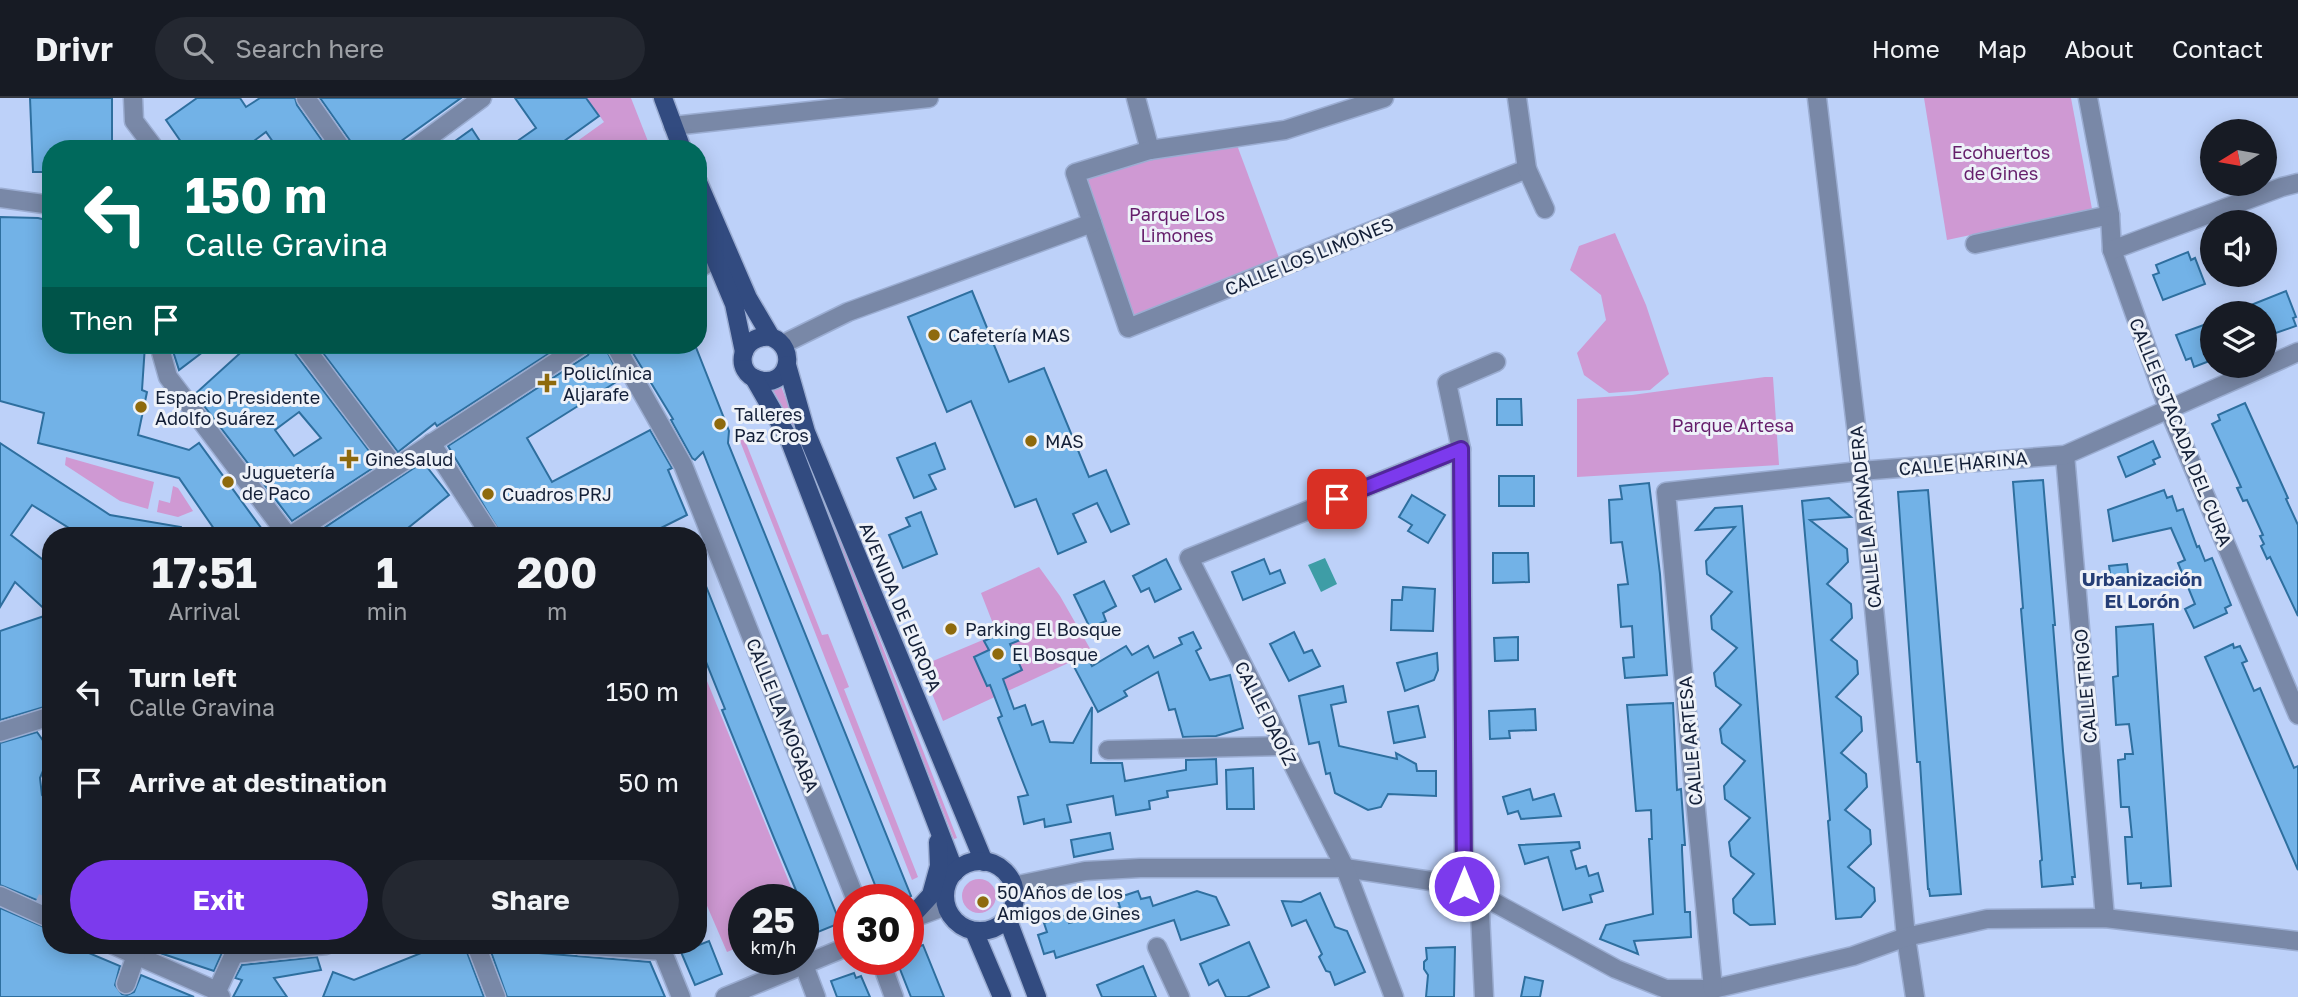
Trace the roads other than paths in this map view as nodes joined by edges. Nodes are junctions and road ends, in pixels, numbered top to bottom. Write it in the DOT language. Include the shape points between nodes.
graph roads {
  1 [pos="133,98"];
  2 [pos="306,98"];
  3 [pos="482,98"];
  4 [pos="663,98"];
  5 [pos="929,98"];
  6 [pos="1136,98"];
  7 [pos="1384,98"];
  8 [pos="1517,98"];
  9 [pos="1817,98"];
  10 [pos="2088,98"];
  11 [pos="673,126"];
  12 [pos="148,140"];
  13 [pos="336,140"];
  14 [pos="426,140"];
  15 [pos="678,140"];
  16 [pos="1150,150"];
  17 [pos="1527,169"];
  18 [pos="2298,183"];
  19 [pos="0,198"];
  20 [pos="707,203"];
  21 [pos="42,204"];
  22 [pos="1545,209"];
  23 [pos="2110,215"];
  24 [pos="1092,223"];
  25 [pos="707,240"];
  26 [pos="1975,244"];
  27 [pos="2112,250"];
  28 [pos="715,259"];
  29 [pos="707,264"];
  30 [pos="777,340"];
  31 [pos="744,352"];
  32 [pos="2298,352"];
  33 [pos="162,354"];
  34 [pos="310,354"];
  35 [pos="568,354"];
  36 [pos="620,354"];
  37 [pos="1496,362"];
  38 [pos="787,365"];
  39 [pos="754,378"];
  40 [pos="2168,408"];
  41 [pos="431,443"];
  42 [pos="1461,449"];
  43 [pos="2066,454"];
  44 [pos="395,467"];
  45 [pos="1860,471"];
  46 [pos="1666,492"];
  47 [pos="282,527"];
  48 [pos="303,527"];
  49 [pos="485,527"];
  50 [pos="702,527"];
  51 [pos="707,540"];
  52 [pos="2298,715"];
  53 [pos="42,722"];
  54 [pos="0,732"];
  55 [pos="1282,746"];
  56 [pos="1108,750"];
  57 [pos="938,828"];
  58 [pos="984,862"];
  59 [pos="1345,868"];
  60 [pos="955,872"];
  61 [pos="849,884"];
  62 [pos="1013,886"];
  63 [pos="1471,889"];
  64 [pos="0,896"];
  65 [pos="924,903"];
  66 [pos="946,906"];
  67 [pos="924,914"];
  68 [pos="42,915"];
  69 [pos="1007,918"];
  70 [pos="2105,918"];
  71 [pos="974,931"];
  72 [pos="1906,937"];
  73 [pos="2298,941"];
  74 [pos="1157,947"];
  75 [pos="232,954"];
  76 [pos="479,954"];
  77 [pos="663,954"];
  78 [pos="136,955"];
  79 [pos="779,975"];
  80 [pos="808,975"];
  81 [pos="886,975"];
  82 [pos="125,984"];
  83 [pos="1713,989"];
  84 [pos="219,994"];
  85 [pos="495,997"];
  86 [pos="681,997"];
  87 [pos="725,997"];
  88 [pos="816,997"];
  89 [pos="894,997"];
  90 [pos="1002,997"];
  91 [pos="1037,997"];
  92 [pos="1180,997"];
  93 [pos="1394,997"];
  94 [pos="1484,997"];
  95 [pos="1916,997"];
  1 -- 12 [label="street" via="134,121"];
  2 -- 13 [label="street"];
  3 -- 14 [label="street"];
  4 -- 11 [label="main road"];
  5 -- 11 [label="street"];
  6 -- 16 [label="street"];
  7 -- 16 [label="street, CALLE LOS LIMONES" via="1285,130"];
  8 -- 17 [label="street"];
  9 -- 45 [label="street, CALLE LA PANADERA"];
  10 -- 23 [label="street, CALLE ESTACADA DEL CURA"];
  11 -- 15 [label="main road"];
  16 -- 24 [label="street, CALLE LOS LIMONES" via="1075,173"];
  17 -- 22 [label="street"];
  17 -- 24 [label="street, CALLE LOS LIMONES" via="1128,328"];
  18 -- 27 [label="street"];
  19 -- 21 [label="street"];
  20 -- 30 [label="main road" via="748,298"];
  23 -- 26 [label="street"];
  23 -- 27 [label="street, CALLE ESTACADA DEL CURA"];
  24 -- 30 [label="street"];
  25 -- 28 [label="main road"];
  27 -- 40 [label="street, CALLE ESTACADA DEL CURA"];
  28 -- 29 [label="street"];
  28 -- 31 [label="main road" via="734,304"];
  30 -- 31 [label="main road" via="757,337"];
  30 -- 38 [label="main road" via="788,358"];
  31 -- 39 [label="main road" via="744,368"];
  32 -- 40 [label="street, CALLE HARINA"];
  33 -- 47 [label="street" via="168,377"];
  34 -- 44 [label="street"];
  35 -- 41 [label="street"];
  36 -- 50 [label="street, CALLE LA MOGABA" via="682,465"];
  37 -- 42 [label="street" via="1447,383"];
  38 -- 39 [label="main road" via="774,380"];
  38 -- 58 [label="main road, AVENIDA DE EUROPA" via="806,432"];
  39 -- 57 [label="main road" via="789,439"];
  40 -- 43 [label="street, CALLE HARINA"];
  40 -- 52 [label="street, CALLE ESTACADA DEL CURA"];
  41 -- 44 [label="street"];
  41 -- 49 [label="street"];
  42 -- 55 [label="street, CALLE DAOÍZ" via="1189,558"];
  42 -- 63 [label="street"];
  43 -- 45 [label="street, CALLE HARINA"];
  43 -- 70 [label="street, CALLE TRIGO"];
  44 -- 48 [label="street"];
  45 -- 46 [label="street, CALLE HARINA"];
  45 -- 72 [label="street, CALLE LA PANADERA"];
  46 -- 83 [label="street, CALLE ARTESA"];
  51 -- 61 [label="street, CALLE LA MOGABA"];
  53 -- 54 [label="street"];
  55 -- 56 [label="street"];
  55 -- 59 [label="street, CALLE DAOÍZ"];
  57 -- 60 [label="main road"];
  57 -- 65 [label="main road" via="939,866 931,895"];
  58 -- 60 [label="main road"];
  58 -- 62 [label="main road" via="1002,870"];
  59 -- 62 [label="street" via="1140,868 1085,871"];
  59 -- 63 [label="street"];
  59 -- 93 [label="street, CALLE DAOÍZ"];
  60 -- 66 [label="main road" via="946,888"];
  62 -- 69 [label="main road"];
  63 -- 83 [label="street" via="1616,969 1666,989"];
  63 -- 94 [label="street"];
  64 -- 68 [label="street"];
  66 -- 67 [label="street"];
  66 -- 71 [label="main road" via="957,922"];
  69 -- 71 [label="main road" via="992,929"];
  69 -- 91 [label="main road"];
  70 -- 72 [label="street" via="1987,919"];
  70 -- 73 [label="street"];
  71 -- 90 [label="main road"];
  72 -- 83 [label="street" via="1853,956"];
  72 -- 95 [label="street, CALLE LA PANADERA"];
  74 -- 92 [label="street"];
  75 -- 84 [label="street"];
  76 -- 85 [label="street"];
  77 -- 86 [label="street"];
  78 -- 82 [label="street"];
  78 -- 84 [label="street"];
  79 -- 87 [label="street"];
  80 -- 88 [label="street"];
  81 -- 89 [label="street"];
}
